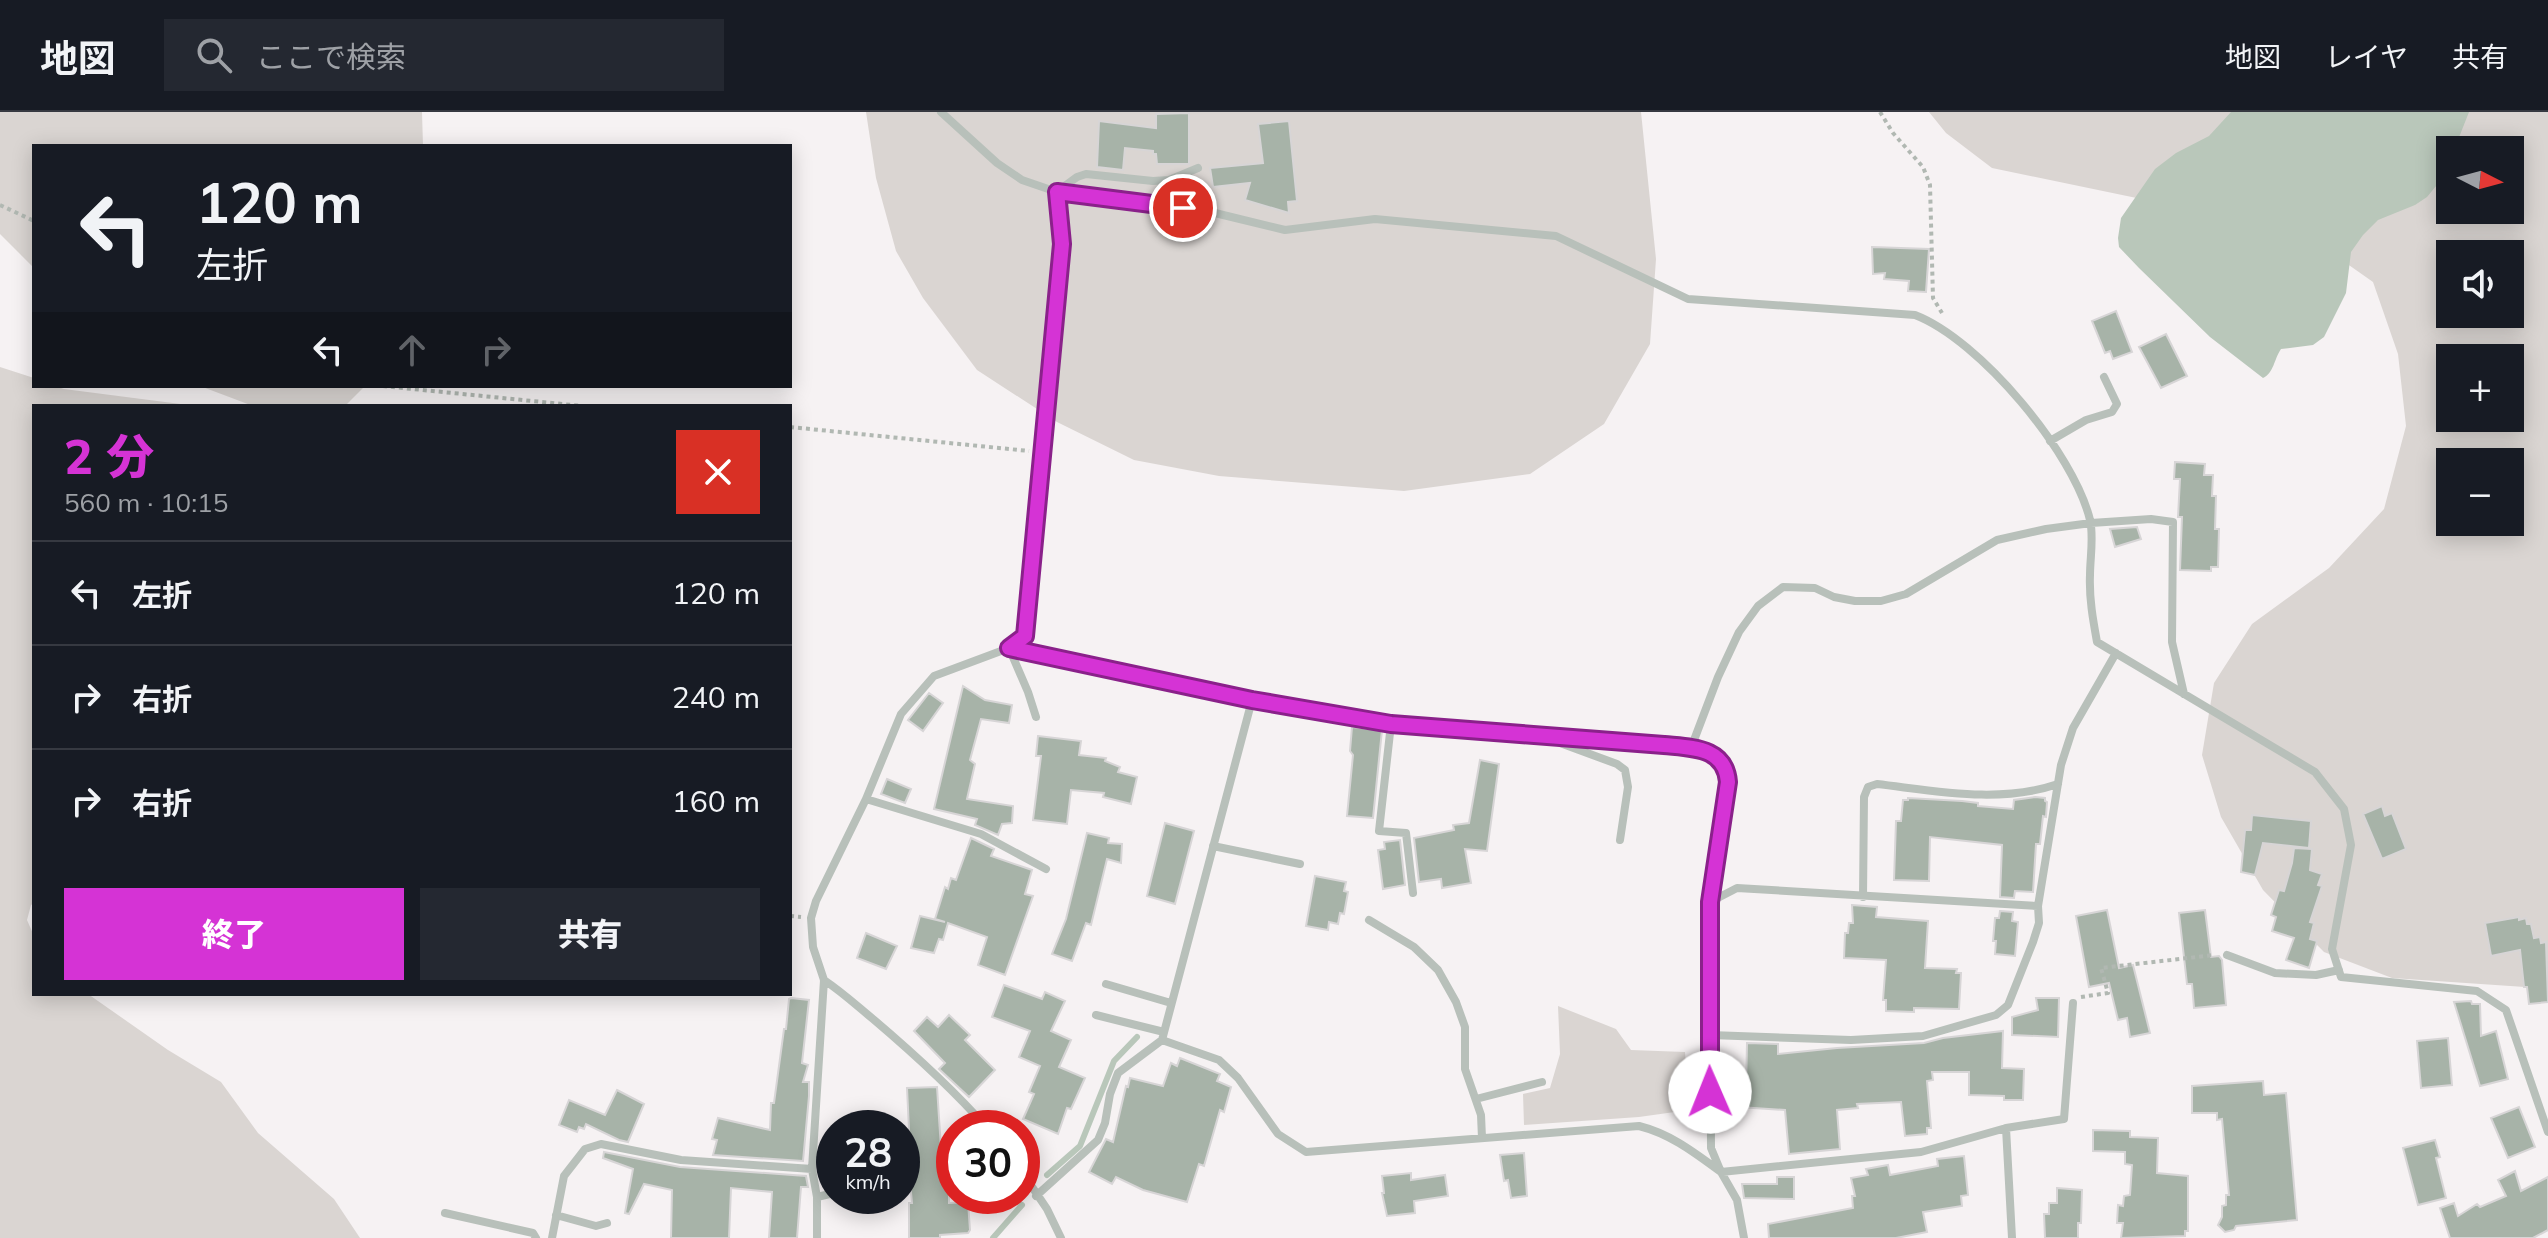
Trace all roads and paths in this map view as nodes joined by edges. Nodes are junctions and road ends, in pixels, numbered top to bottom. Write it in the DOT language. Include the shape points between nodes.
graph roads {
  1 [pos="941,112"];
  2 [pos="1880,112"];
  3 [pos="1198,168"];
  4 [pos="1057,192"];
  5 [pos="0,205"];
  6 [pos="32,220"];
  7 [pos="1949,334"];
  8 [pos="2104,377"];
  9 [pos="403,388"];
  10 [pos="562,404"];
  11 [pos="792,427"];
  12 [pos="2050,441"];
  13 [pos="1043,452"];
  14 [pos="2091,523"];
  15 [pos="1009,648"];
  16 [pos="2116,653"];
  17 [pos="2184,694"];
  18 [pos="1252,700"];
  19 [pos="1036,717"];
  20 [pos="1391,724"];
  21 [pos="1556,736"];
  22 [pos="1691,748"];
  23 [pos="2058,784"];
  24 [pos="866,799"];
  25 [pos="1620,840"];
  26 [pos="1213,846"];
  27 [pos="1300,864"];
  28 [pos="1046,869"];
  29 [pos="1413,893"];
  30 [pos="1863,897"];
  31 [pos="1710,902"];
  32 [pos="2038,906"];
  33 [pos="1369,920"];
  34 [pos="2227,955"];
  35 [pos="2339,970"];
  36 [pos="824,980"];
  37 [pos="1106,984"];
  38 [pos="1171,1003"];
  39 [pos="2073,1003"];
  40 [pos="1096,1015"];
  41 [pos="1710,1035"];
  42 [pos="1163,1036"];
  43 [pos="1542,1082"];
  44 [pos="1476,1099"];
  45 [pos="971,1110"];
  46 [pos="2006,1128"];
  47 [pos="2548,1132"];
  48 [pos="1482,1138"];
  49 [pos="812,1169"];
  50 [pos="1721,1172"];
  51 [pos="816,1191"];
  52 [pos="1040,1192"];
  53 [pos="1040,1201"];
  54 [pos="445,1213"];
  55 [pos="817,1214"];
  56 [pos="556,1215"];
  57 [pos="607,1223"];
  58 [pos="536,1238"];
  59 [pos="552,1238"];
  60 [pos="817,1238"];
  61 [pos="1061,1238"];
  62 [pos="1744,1238"];
  63 [pos="2012,1238"];
  1 -- 4 [label="street" via="997,163 1022,180"];
  2 -- 7 [label="path" via="1923,167 1930,185 1933,298"];
  3 -- 4 [label="street" via="1153,181 1086,174"];
  4 -- 7 [label="street" via="1215,213 1285,230 1375,219 1556,236 1688,299 1915,315"];
  4 -- 13 [label="street" via="1062,244"];
  5 -- 6 [label="path"];
  7 -- 12 [label="street" via="2021,401"];
  8 -- 12 [label="street" via="2117,404 2112,412"];
  9 -- 10 [label="path"];
  11 -- 13 [label="path"];
  12 -- 14 [label="street" via="2079,487"];
  13 -- 15 [label="street" via="1025,636"];
  14 -- 16 [label="street" via="2094,627 2097,642"];
  14 -- 17 [label="street" via="2173,522 2172,642"];
  14 -- 22 [label="street" via="1997,540 1906,594 1881,601 1783,587 1758,606 1739,632"];
  15 -- 18 [label="street"];
  15 -- 19 [label="street"];
  15 -- 24 [label="street" via="934,676 919,691 901,714"];
  16 -- 17 [label="street"];
  16 -- 23 [label="street" via="2073,728"];
  17 -- 35 [label="street" via="2315,772 2344,809 2351,845 2332,949"];
  18 -- 20 [label="street"];
  18 -- 26 [label="street"];
  20 -- 21 [label="street"];
  20 -- 29 [label="street" via="1379,831 1406,833"];
  21 -- 22 [label="street"];
  21 -- 25 [label="street" via="1560,743 1625,770 1628,787"];
  22 -- 31 [label="street" via="1715,755 1727,768"];
  23 -- 30 [label="street" via="1972,795 1868,787"];
  23 -- 32 [label="street"];
  24 -- 28 [label="street" via="981,834"];
  24 -- 36 [label="street" via="811,918"];
  26 -- 27 [label="street"];
  26 -- 38 [label="street"];
  30 -- 31 [label="street" via="1737,888"];
  30 -- 32 [label="street"];
  31 -- 41 [label="street"];
  32 -- 41 [label="street" via="2033,942 2008,1005 1996,1015 1923,1036 1851,1040"];
  33 -- 44 [label="street" via="1414,947 1438,970 1465,1027 1465,1069"];
  34 -- 35 [label="street" via="2275,973"];
  34 -- 39 [label="path" via="2101,968 2108,993 2084,995"];
  35 -- 47 [label="street" via="2341,977 2477,991 2506,1010"];
  36 -- 45 [label="street" via="848,995"];
  36 -- 49 [label="street"];
  37 -- 38 [label="street"];
  38 -- 42 [label="street"];
  39 -- 46 [label="street" via="2064,1119"];
  40 -- 42 [label="street"];
  41 -- 50 [label="street" via="1711,1148"];
  42 -- 48 [label="street" via="1219,1060 1278,1134 1306,1152"];
  42 -- 52 [label="street" via="1118,1073 1098,1140"];
  43 -- 44 [label="street"];
  44 -- 48 [label="street"];
  46 -- 50 [label="street" via="1921,1152"];
  46 -- 63 [label="street"];
  48 -- 50 [label="street" via="1639,1126 1683,1144"];
  49 -- 51 [label="street"];
  49 -- 56 [label="street" via="681,1160 601,1144 585,1149 564,1176"];
  50 -- 62 [label="street" via="1737,1200"];
  53 -- 61 [label="street"];
  54 -- 58 [label="street" via="533,1233"];
  55 -- 60 [label="street"];
  56 -- 57 [label="street" via="596,1226"];
  56 -- 59 [label="street"];
}
